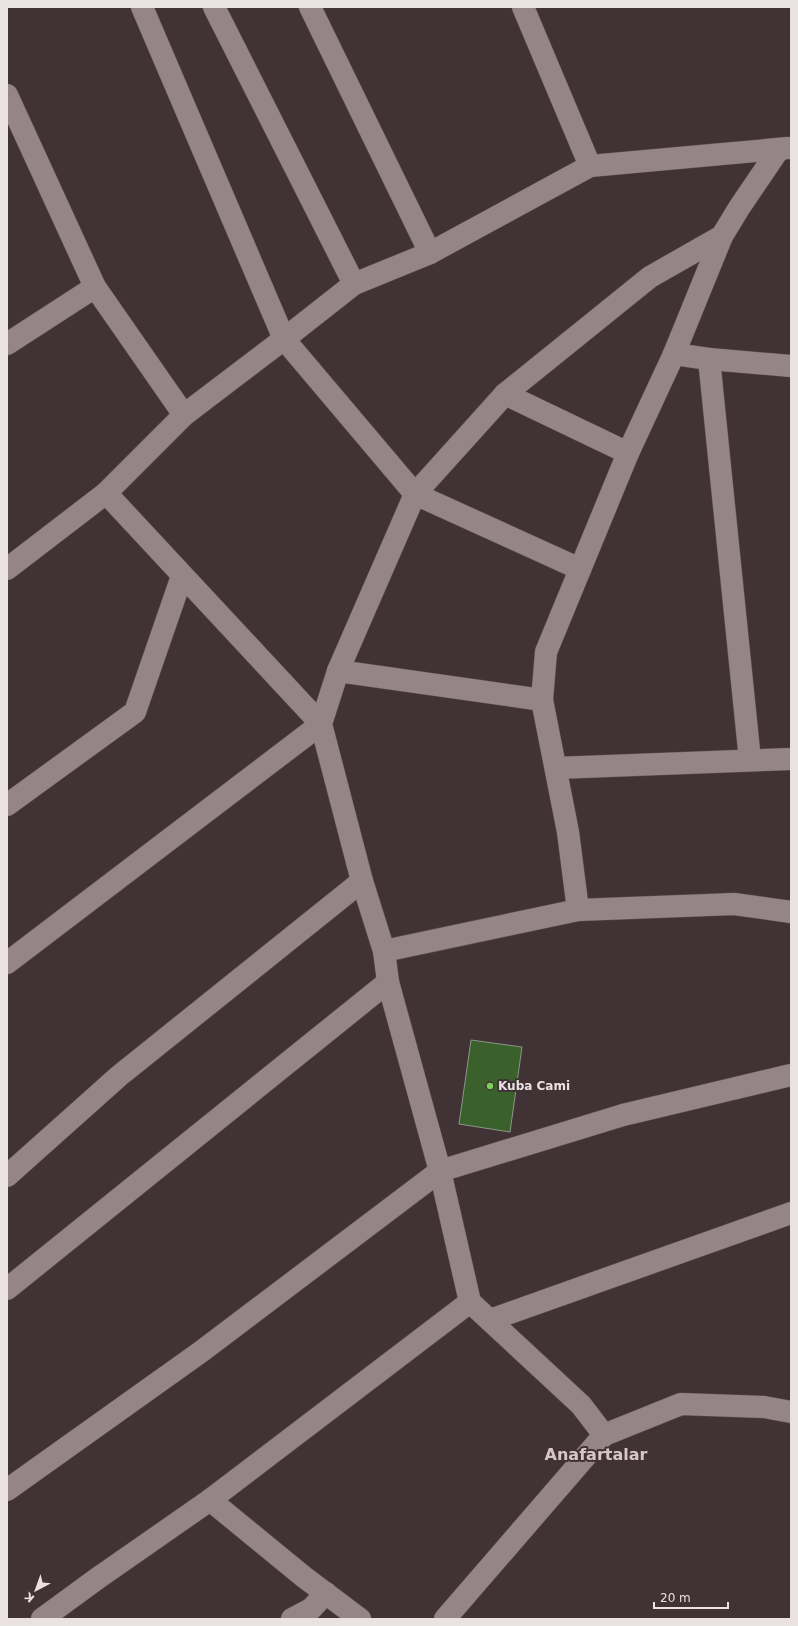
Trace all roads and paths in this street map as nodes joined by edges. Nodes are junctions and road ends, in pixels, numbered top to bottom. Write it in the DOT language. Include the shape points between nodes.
graph roads {
  1 [pos="142,7"];
  2 [pos="214,7"];
  3 [pos="310,7"];
  4 [pos="523,7"];
  5 [pos="7,95"];
  6 [pos="785,149"];
  7 [pos="590,166"];
  8 [pos="722,236"];
  9 [pos="430,253"];
  10 [pos="354,284"];
  11 [pos="95,287"];
  12 [pos="284,339"];
  13 [pos="7,344"];
  14 [pos="674,354"];
  15 [pos="710,359"];
  16 [pos="791,366"];
  17 [pos="506,394"];
  18 [pos="184,414"];
  19 [pos="628,453"];
  20 [pos="106,493"];
  21 [pos="416,494"];
  22 [pos="7,569"];
  23 [pos="580,569"];
  24 [pos="182,576"];
  25 [pos="338,671"];
  26 [pos="542,700"];
  27 [pos="321,724"];
  28 [pos="750,760"];
  29 [pos="791,760"];
  30 [pos="556,768"];
  31 [pos="7,805"];
  32 [pos="362,881"];
  33 [pos="578,910"];
  34 [pos="791,912"];
  35 [pos="384,951"];
  36 [pos="7,963"];
  37 [pos="388,982"];
  38 [pos="791,1075"];
  39 [pos="440,1171"];
  40 [pos="7,1176"];
  41 [pos="791,1213"];
  42 [pos="7,1289"];
  43 [pos="470,1302"];
  44 [pos="490,1320"];
  45 [pos="791,1412"];
  46 [pos="604,1434"];
  47 [pos="7,1490"];
  48 [pos="210,1500"];
  49 [pos="326,1593"];
  50 [pos="42,1619"];
  51 [pos="292,1619"];
  52 [pos="360,1619"];
  53 [pos="445,1619"];
  1 -- 12 [label="street"];
  2 -- 10 [label="street"];
  3 -- 9 [label="street"];
  4 -- 7 [label="street"];
  5 -- 11 [label="street"];
  6 -- 7 [label="street"];
  6 -- 8 [label="street" via="739,208"];
  7 -- 9 [label="street"];
  8 -- 14 [label="street"];
  8 -- 17 [label="street" via="650,277"];
  9 -- 10 [label="street"];
  10 -- 12 [label="street"];
  11 -- 13 [label="street"];
  11 -- 18 [label="street"];
  12 -- 18 [label="street"];
  12 -- 21 [label="street"];
  14 -- 15 [label="street"];
  14 -- 19 [label="street"];
  15 -- 16 [label="street"];
  15 -- 28 [label="street"];
  17 -- 19 [label="street"];
  17 -- 21 [label="street"];
  18 -- 20 [label="street"];
  19 -- 23 [label="street"];
  20 -- 22 [label="street"];
  20 -- 24 [label="street"];
  21 -- 23 [label="street"];
  21 -- 25 [label="street"];
  23 -- 26 [label="street" via="546,652"];
  24 -- 27 [label="street"];
  24 -- 31 [label="street" via="135,712"];
  25 -- 26 [label="street"];
  25 -- 27 [label="street"];
  26 -- 30 [label="street"];
  27 -- 32 [label="street"];
  27 -- 36 [label="street"];
  28 -- 29 [label="street"];
  28 -- 30 [label="street"];
  30 -- 33 [label="street" via="568,832"];
  32 -- 35 [label="street"];
  32 -- 40 [label="street" via="119,1076"];
  33 -- 34 [label="street" via="734,904"];
  33 -- 35 [label="street"];
  35 -- 37 [label="street"];
  37 -- 39 [label="street"];
  37 -- 42 [label="street"];
  38 -- 39 [label="street" via="623,1115"];
  39 -- 43 [label="street"];
  39 -- 47 [label="street" via="202,1351"];
  41 -- 44 [label="street"];
  43 -- 44 [label="street"];
  43 -- 48 [label="street"];
  44 -- 46 [label="street" via="581,1405"];
  45 -- 46 [label="street" via="764,1407 681,1404"];
  46 -- 53 [label="street"];
  48 -- 49 [label="street"];
  48 -- 50 [label="street"];
  49 -- 51 [label="street" via="311,1609"];
  49 -- 52 [label="street"];
}
